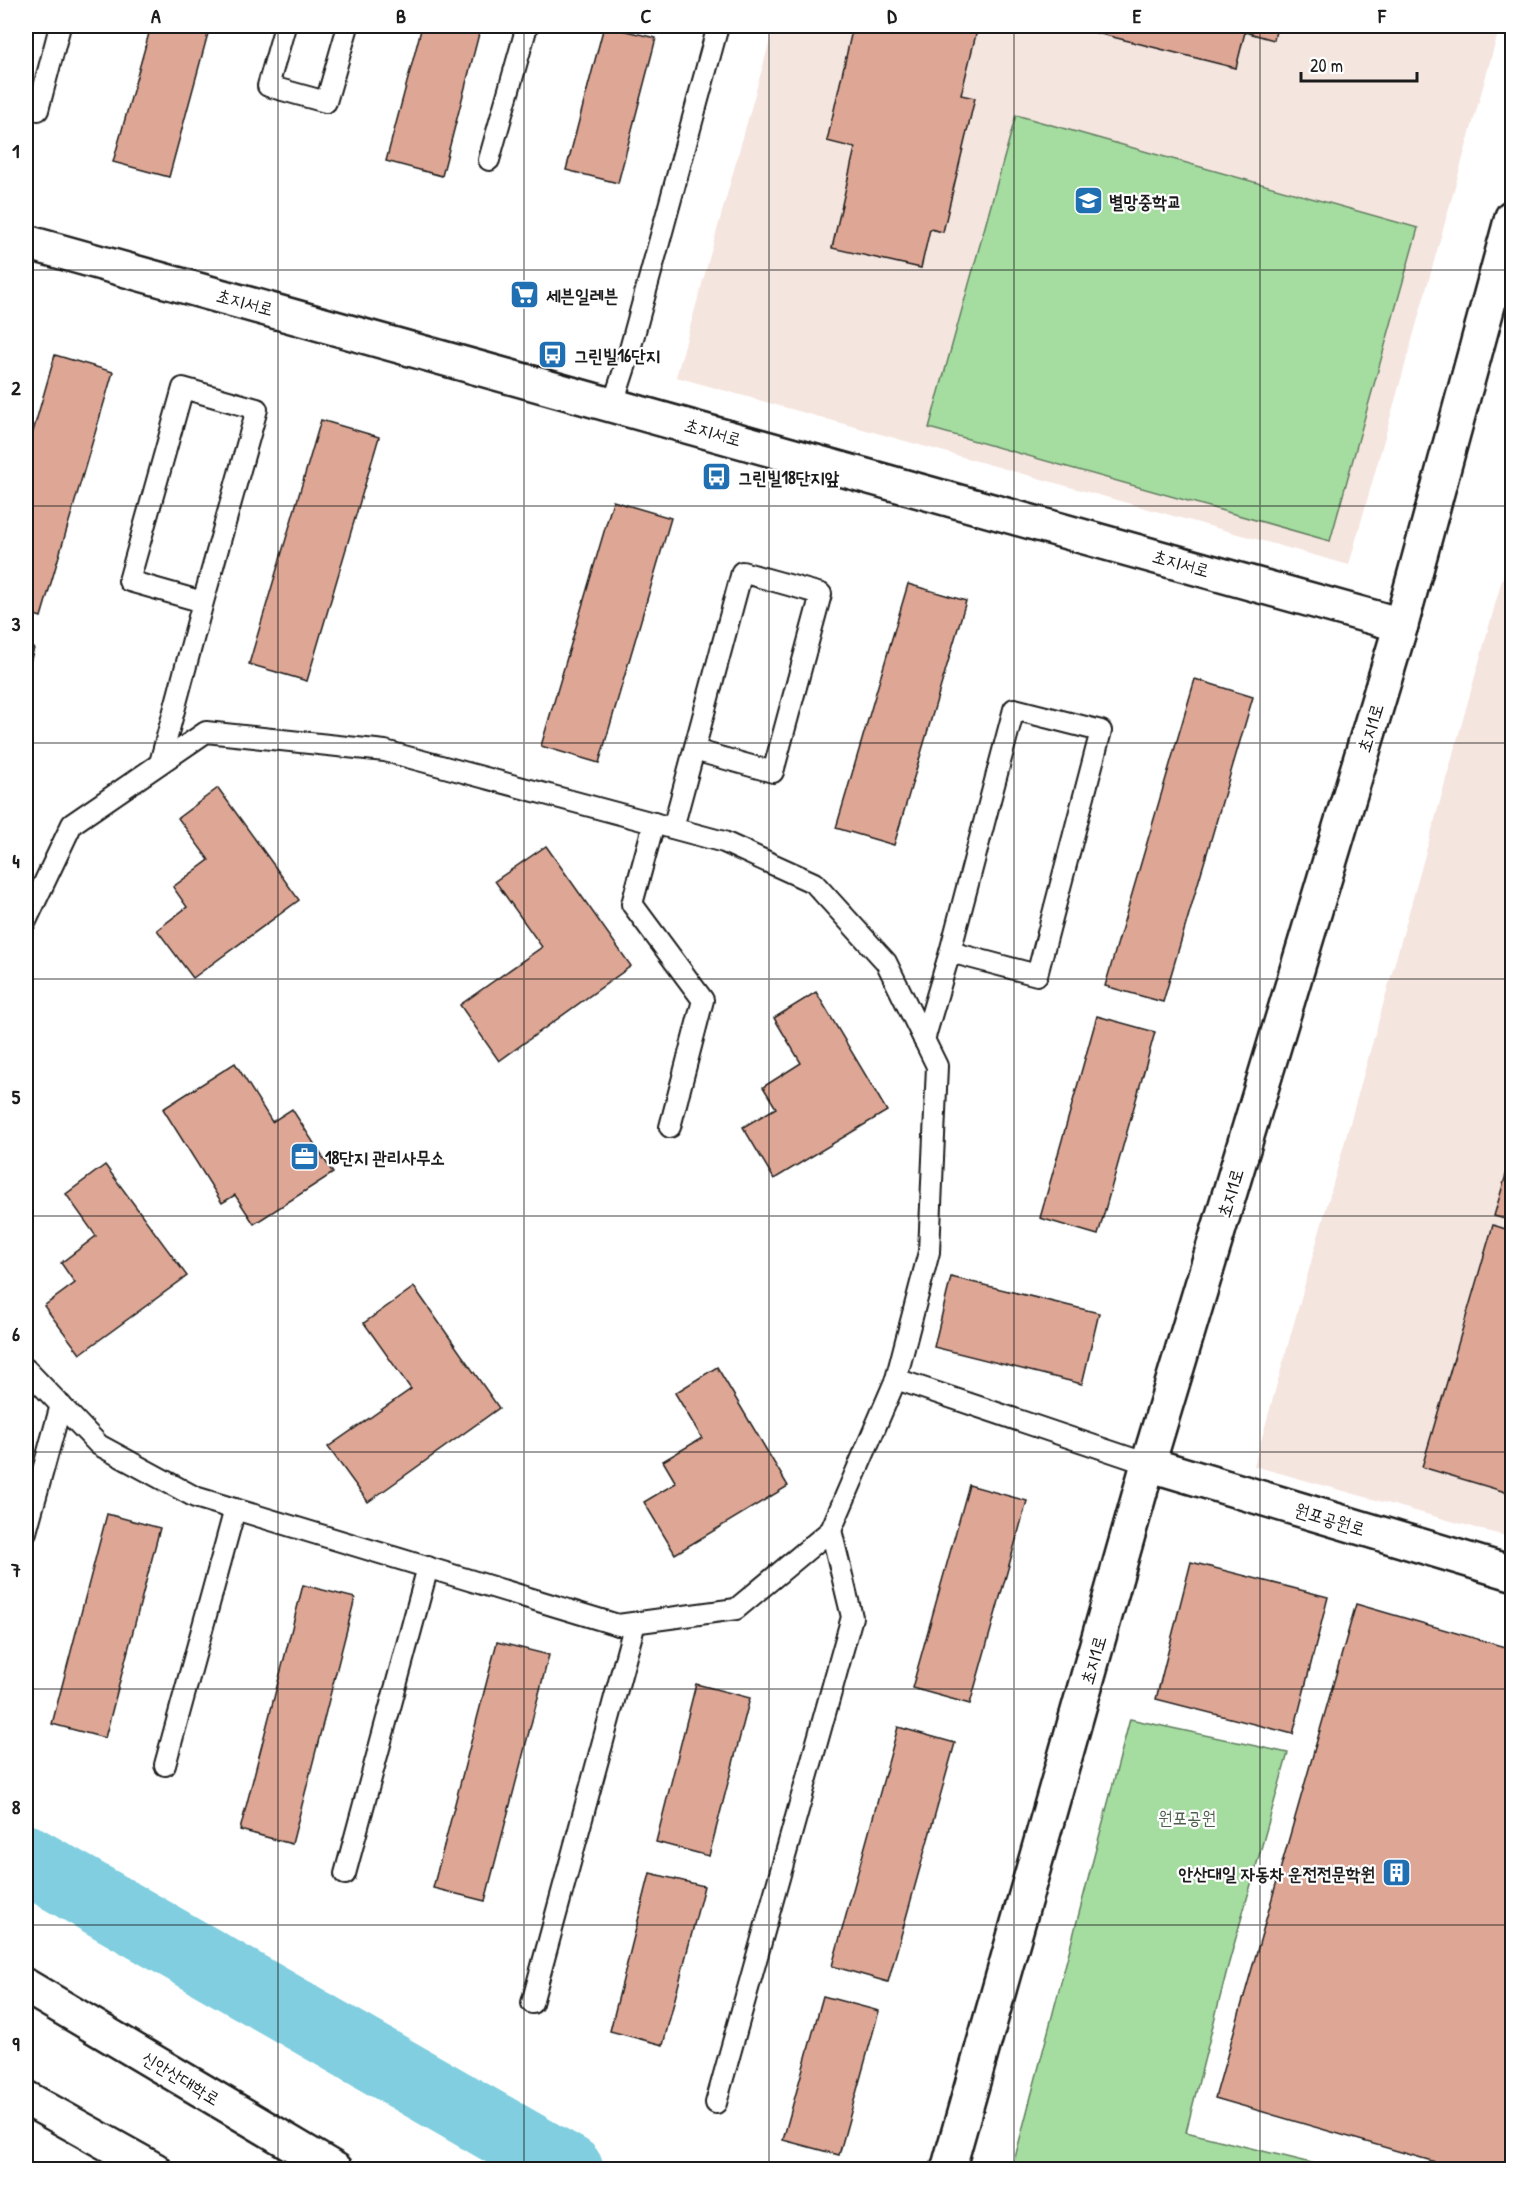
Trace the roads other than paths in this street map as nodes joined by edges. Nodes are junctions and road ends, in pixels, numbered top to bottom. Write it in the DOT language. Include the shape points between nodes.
graph roads {
  1 [pos="60,26"];
  2 [pos="285,26"];
  3 [pos="348,26"];
  4 [pos="527,26"];
  5 [pos="718,26"];
  6 [pos="38,110"];
  7 [pos="489,160"];
  8 [pos="1512,217"];
  9 [pos="26,242"];
  10 [pos="613,404"];
  11 [pos="202,602"];
  12 [pos="1401,625"];
  13 [pos="694,750"];
  14 [pos="160,763"];
  15 [pos="654,823"];
  16 [pos="674,828"];
  17 [pos="26,921"];
  18 [pos="950,952"];
  19 [pos="924,1040"];
  20 [pos="669,1127"];
  21 [pos="26,1369"];
  22 [pos="896,1378"];
  23 [pos="61,1405"];
  24 [pos="1148,1464"];
  25 [pos="235,1509"];
  26 [pos="831,1530"];
  27 [pos="26,1532"];
  28 [pos="428,1567"];
  29 [pos="1512,1573"];
  30 [pos="635,1623"];
  31 [pos="165,1765"];
  32 [pos="345,1874"];
  33 [pos="26,1986"];
  34 [pos="532,2002"];
  35 [pos="26,2098"];
  36 [pos="716,2103"];
  37 [pos="154,2169"];
  38 [pos="336,2169"];
  39 [pos="948,2169"];
  1 -- 6 [label="lane"];
  2 -- 3 [label="lane" via="268,86 326,102"];
  4 -- 7 [label="lane"];
  5 -- 10 [label="lane"];
  8 -- 12 [label="street, 초지1로"];
  9 -- 10 [label="street, 초지서로"];
  10 -- 12 [label="street, 초지서로"];
  11 -- 11 [label="lane" via="257,409 183,388 129,581"];
  11 -- 14 [label="lane"];
  12 -- 24 [label="street, 초지1로"];
  13 -- 13 [label="lane" via="773,772 821,594 742,572"];
  13 -- 16 [label="lane"];
  14 -- 15 [label="lane" via="206,732 385,751"];
  14 -- 17 [label="lane" via="72,824"];
  15 -- 16 [label="lane"];
  15 -- 20 [label="lane" via="632,904 703,1000"];
  16 -- 19 [label="lane" via="724,842 814,883 886,962"];
  18 -- 18 [label="lane" via="1014,709 1101,731 1037,975"];
  18 -- 19 [label="lane"];
  19 -- 22 [label="lane" via="937,1066 929,1252"];
  21 -- 23 [label="lane"];
  22 -- 24 [label="lane"];
  22 -- 26 [label="lane"];
  23 -- 25 [label="lane" via="99,1445 195,1497"];
  23 -- 27 [label="lane"];
  24 -- 29 [label="street, 원포공원로"];
  24 -- 39 [label="street, 초지1로"];
  25 -- 28 [label="lane"];
  25 -- 31 [label="lane"];
  26 -- 30 [label="lane" via="736,1609"];
  26 -- 36 [label="lane" via="852,1617"];
  28 -- 30 [label="lane" via="618,1625"];
  28 -- 32 [label="lane"];
  30 -- 34 [label="lane"];
  33 -- 38 [label="street, 신안산대학로"];
  35 -- 37 [label="street"];
}
